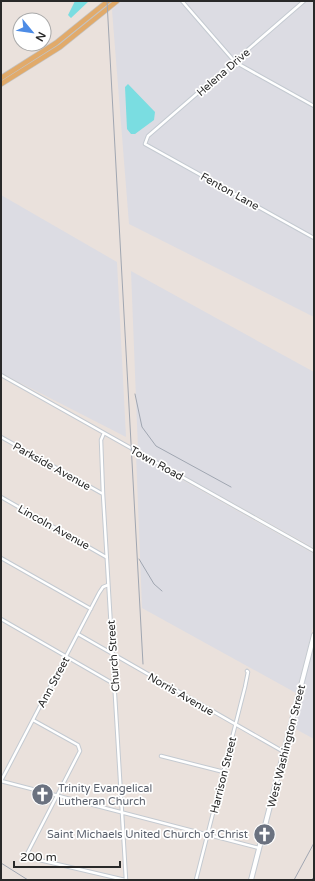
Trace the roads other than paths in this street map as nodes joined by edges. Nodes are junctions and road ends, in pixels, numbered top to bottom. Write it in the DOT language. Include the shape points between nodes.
graph roads {
  1 [pos="108,1"];
  2 [pos="117,1"];
  3 [pos="182,1"];
  4 [pos="304,1"];
  5 [pos="235,62"];
  6 [pos="1,78"];
  7 [pos="1,84"];
  8 [pos="314,106"];
  9 [pos="145,144"];
  10 [pos="314,238"];
  11 [pos="1,375"];
  12 [pos="104,433"];
  13 [pos="1,437"];
  14 [pos="103,494"];
  15 [pos="1,497"];
  16 [pos="314,551"];
  17 [pos="107,557"];
  18 [pos="1,558"];
  19 [pos="108,585"];
  20 [pos="91,609"];
  21 [pos="1,619"];
  22 [pos="78,634"];
  23 [pos="314,635"];
  24 [pos="113,655"];
  25 [pos="66,657"];
  26 [pos="247,671"];
  27 [pos="115,684"];
  28 [pos="33,720"];
  29 [pos="236,725"];
  30 [pos="284,752"];
  31 [pos="161,756"];
  32 [pos="224,772"];
  33 [pos="1,781"];
  34 [pos="57,796"];
  35 [pos="122,812"];
  36 [pos="208,834"];
  37 [pos="260,848"];
  38 [pos="126,880"];
  39 [pos="196,880"];
  40 [pos="251,880"];
  1 -- 6 [label="main road" via="56,43"];
  2 -- 7 [label="main road" via="60,47"];
  3 -- 5 [label="street"];
  4 -- 5 [label="street, Helena Drive"];
  5 -- 8 [label="street"];
  5 -- 9 [label="street, Helena Drive" via="148,136"];
  9 -- 10 [label="street, Fenton Lane"];
  11 -- 12 [label="street, Town Road"];
  12 -- 14 [label="street, Church Street" via="101,440"];
  12 -- 16 [label="street, Town Road"];
  13 -- 14 [label="street, Parkside Avenue"];
  14 -- 17 [label="street, Church Street"];
  15 -- 17 [label="street, Lincoln Avenue"];
  17 -- 19 [label="street, Church Street"];
  18 -- 20 [label="street"];
  19 -- 20 [label="street, Ann Street" via="103,587"];
  19 -- 24 [label="street, Church Street"];
  20 -- 22 [label="street, Ann Street"];
  21 -- 25 [label="street"];
  22 -- 24 [label="street, Norris Avenue"];
  22 -- 25 [label="street, Ann Street"];
  23 -- 30 [label="main road, West Washington Street"];
  24 -- 27 [label="street, Church Street"];
  24 -- 29 [label="street, Norris Avenue"];
  25 -- 27 [label="street"];
  25 -- 28 [label="street, Ann Street"];
  26 -- 29 [label="street, Harrison Street"];
  27 -- 35 [label="street, Church Street"];
  28 -- 33 [label="street, Ann Street"];
  28 -- 34 [label="street" via="78,745 80,749"];
  29 -- 30 [label="street, Norris Avenue"];
  29 -- 32 [label="street, Harrison Street"];
  30 -- 37 [label="main road, West Washington Street"];
  31 -- 32 [label="street"];
  32 -- 36 [label="street, Harrison Street"];
  33 -- 34 [label="street"];
  34 -- 35 [label="street"];
  34 -- 38 [label="street" via="28,856"];
  35 -- 36 [label="street"];
  35 -- 38 [label="street, Church Street"];
  36 -- 37 [label="street"];
  36 -- 39 [label="street, Harrison Street"];
  37 -- 40 [label="main road, West Washington Street"];
}
